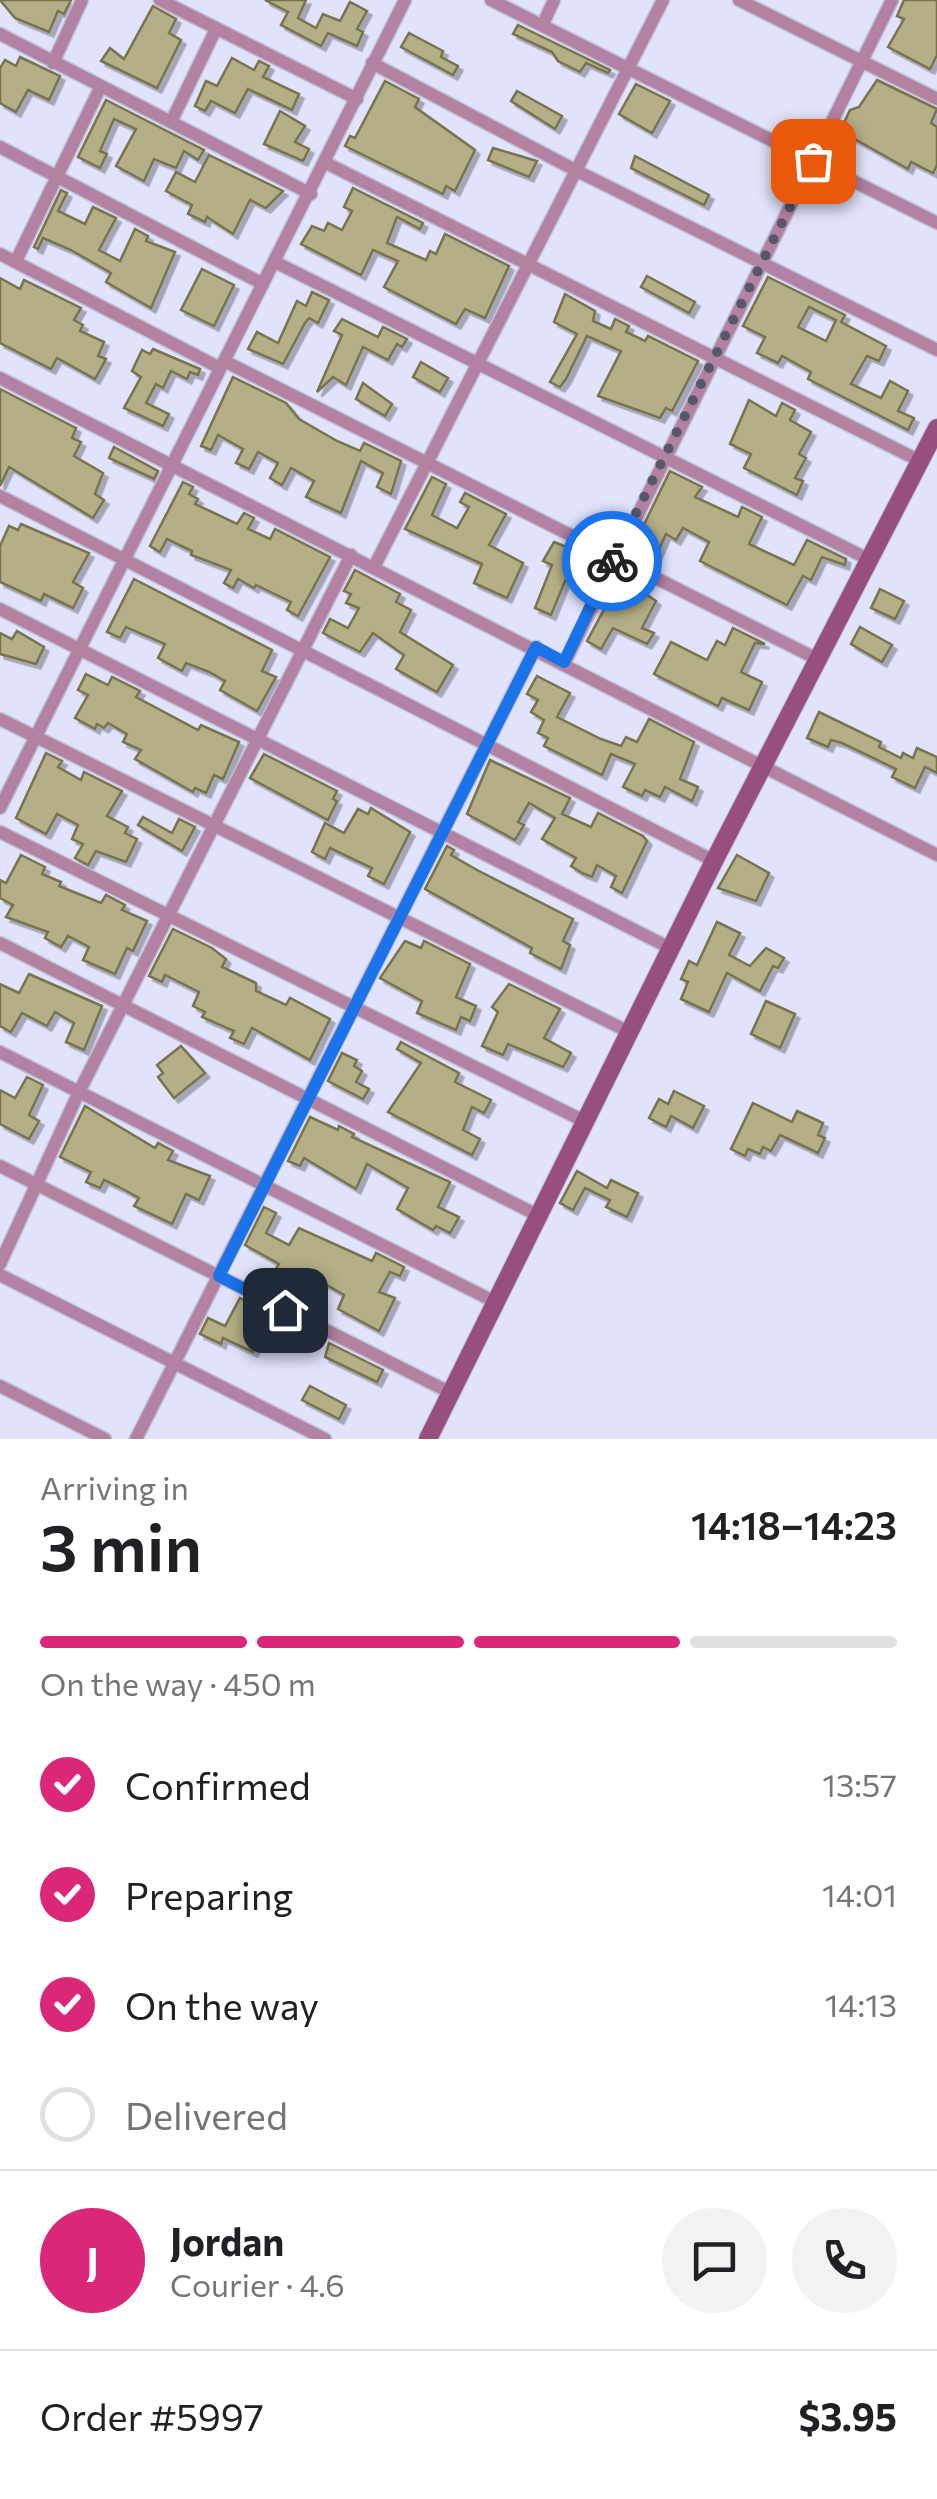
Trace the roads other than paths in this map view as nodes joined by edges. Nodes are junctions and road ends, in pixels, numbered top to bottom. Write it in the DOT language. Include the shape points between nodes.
graph roads {
  1 [pos="82,0"];
  2 [pos="160,0"];
  3 [pos="491,0"];
  4 [pos="554,0"];
  5 [pos="663,0"];
  6 [pos="738,0"];
  7 [pos="892,0"];
  8 [pos="403,1"];
  9 [pos="543,24"];
  10 [pos="216,29"];
  11 [pos="0,34"];
  12 [pos="860,62"];
  13 [pos="53,63"];
  14 [pos="372,63"];
  15 [pos="630,66"];
  16 [pos="100,88"];
  17 [pos="356,99"];
  18 [pos="937,99"];
  19 [pos="172,120"];
  20 [pos="0,147"];
  21 [pos="813,161"];
  22 [pos="326,163"];
  23 [pos="574,170"];
  24 [pos="55,176"];
  25 [pos="311,194"];
  26 [pos="937,223"];
  27 [pos="0,254"];
  28 [pos="16,261"];
  29 [pos="274,262"];
  30 [pos="762,263"];
  31 [pos="526,266"];
  32 [pos="263,284"];
  33 [pos="937,350"];
  34 [pos="716,359"];
  35 [pos="222,364"];
  36 [pos="478,364"];
  37 [pos="0,378"];
  38 [pos="937,428"];
  39 [pos="664,456"];
  40 [pos="920,461"];
  41 [pos="428,464"];
  42 [pos="173,466"];
  43 [pos="0,496"];
  44 [pos="351,554"];
  45 [pos="613,558"];
  46 [pos="124,559"];
  47 [pos="870,560"];
  48 [pos="374,567"];
  49 [pos="0,610"];
  50 [pos="536,647"];
  51 [pos="302,649"];
  52 [pos="80,651"];
  53 [pos="820,660"];
  54 [pos="564,662"];
  55 [pos="0,719"];
  56 [pos="36,737"];
  57 [pos="257,742"];
  58 [pos="488,743"];
  59 [pos="765,766"];
  60 [pos="0,808"];
  61 [pos="214,827"];
  62 [pos="0,832"];
  63 [pos="445,833"];
  64 [pos="937,855"];
  65 [pos="714,861"];
  66 [pos="169,914"];
  67 [pos="400,922"];
  68 [pos="0,943"];
  69 [pos="672,949"];
  70 [pos="124,1006"];
  71 [pos="356,1008"];
  72 [pos="631,1034"];
  73 [pos="0,1052"];
  74 [pos="79,1092"];
  75 [pos="309,1098"];
  76 [pos="586,1122"];
  77 [pos="0,1166"];
  78 [pos="36,1184"];
  79 [pos="266,1186"];
  80 [pos="540,1217"];
  81 [pos="0,1264"];
  82 [pos="0,1275"];
  83 [pos="219,1276"];
  84 [pos="497,1303"];
  85 [pos="175,1363"];
  86 [pos="0,1386"];
  87 [pos="449,1392"];
  88 [pos="105,1439"];
  89 [pos="136,1439"];
  90 [pos="326,1439"];
  91 [pos="428,1439"];
  1 -- 13 [label="street"];
  2 -- 10 [label="street"];
  3 -- 9 [label="street"];
  4 -- 9 [label="street"];
  5 -- 15 [label="street"];
  6 -- 12 [label="street"];
  7 -- 12 [label="street"];
  8 -- 14 [label="street"];
  9 -- 15 [label="street"];
  10 -- 17 [label="street"];
  10 -- 19 [label="street"];
  11 -- 13 [label="street"];
  12 -- 18 [label="street"];
  12 -- 21 [label="street"];
  13 -- 16 [label="street"];
  14 -- 17 [label="street"];
  14 -- 23 [label="street"];
  15 -- 21 [label="street"];
  15 -- 23 [label="street"];
  16 -- 19 [label="street"];
  16 -- 24 [label="street"];
  17 -- 22 [label="street"];
  19 -- 25 [label="street"];
  20 -- 24 [label="street"];
  21 -- 26 [label="street"];
  21 -- 30 [label="street"];
  22 -- 25 [label="street"];
  22 -- 31 [label="street"];
  23 -- 30 [label="street"];
  23 -- 31 [label="street"];
  24 -- 28 [label="street"];
  24 -- 32 [label="street"];
  25 -- 29 [label="street"];
  27 -- 28 [label="street"];
  28 -- 35 [label="street"];
  29 -- 32 [label="street"];
  29 -- 36 [label="street"];
  30 -- 33 [label="street"];
  30 -- 34 [label="street"];
  31 -- 34 [label="street"];
  31 -- 36 [label="street"];
  32 -- 35 [label="street"];
  34 -- 39 [label="street"];
  34 -- 40 [label="street"];
  35 -- 41 [label="street"];
  35 -- 42 [label="street"];
  36 -- 39 [label="street"];
  36 -- 41 [label="street"];
  37 -- 42 [label="street"];
  38 -- 40 [label="main road"];
  39 -- 45 [label="street"];
  39 -- 47 [label="street"];
  40 -- 47 [label="main road"];
  41 -- 45 [label="street"];
  41 -- 48 [label="street"];
  42 -- 44 [label="street"];
  42 -- 46 [label="street"];
  43 -- 46 [label="street"];
  44 -- 48 [label="street"];
  44 -- 51 [label="street"];
  45 -- 53 [label="street"];
  45 -- 54 [label="street"];
  46 -- 51 [label="street"];
  46 -- 52 [label="street"];
  47 -- 53 [label="main road"];
  48 -- 50 [label="street"];
  49 -- 52 [label="street"];
  50 -- 54 [label="street"];
  50 -- 58 [label="street"];
  51 -- 57 [label="street"];
  51 -- 58 [label="street"];
  52 -- 56 [label="street"];
  52 -- 57 [label="street"];
  53 -- 59 [label="main road"];
  54 -- 59 [label="street"];
  55 -- 56 [label="street"];
  56 -- 60 [label="street"];
  56 -- 61 [label="street"];
  57 -- 61 [label="street"];
  57 -- 63 [label="street"];
  58 -- 63 [label="street"];
  58 -- 65 [label="street"];
  59 -- 64 [label="street"];
  59 -- 65 [label="main road"];
  61 -- 66 [label="street"];
  61 -- 67 [label="street"];
  62 -- 66 [label="street"];
  63 -- 67 [label="street"];
  63 -- 69 [label="street"];
  65 -- 69 [label="main road"];
  66 -- 70 [label="street"];
  66 -- 71 [label="street"];
  67 -- 71 [label="street"];
  67 -- 72 [label="street"];
  68 -- 70 [label="street"];
  69 -- 72 [label="main road"];
  70 -- 74 [label="street"];
  70 -- 75 [label="street"];
  71 -- 75 [label="street"];
  71 -- 76 [label="street"];
  72 -- 76 [label="main road"];
  73 -- 74 [label="street"];
  74 -- 78 [label="street"];
  74 -- 79 [label="street"];
  75 -- 79 [label="street"];
  75 -- 80 [label="street"];
  76 -- 80 [label="main road"];
  77 -- 78 [label="street"];
  78 -- 81 [label="street"];
  78 -- 83 [label="street"];
  79 -- 83 [label="street"];
  79 -- 84 [label="street"];
  80 -- 84 [label="main road"];
  82 -- 85 [label="street"];
  83 -- 85 [label="street"];
  83 -- 87 [label="street"];
  84 -- 87 [label="main road"];
  85 -- 89 [label="street"];
  85 -- 90 [label="street"];
  86 -- 88 [label="street"];
  87 -- 91 [label="main road"];
}
